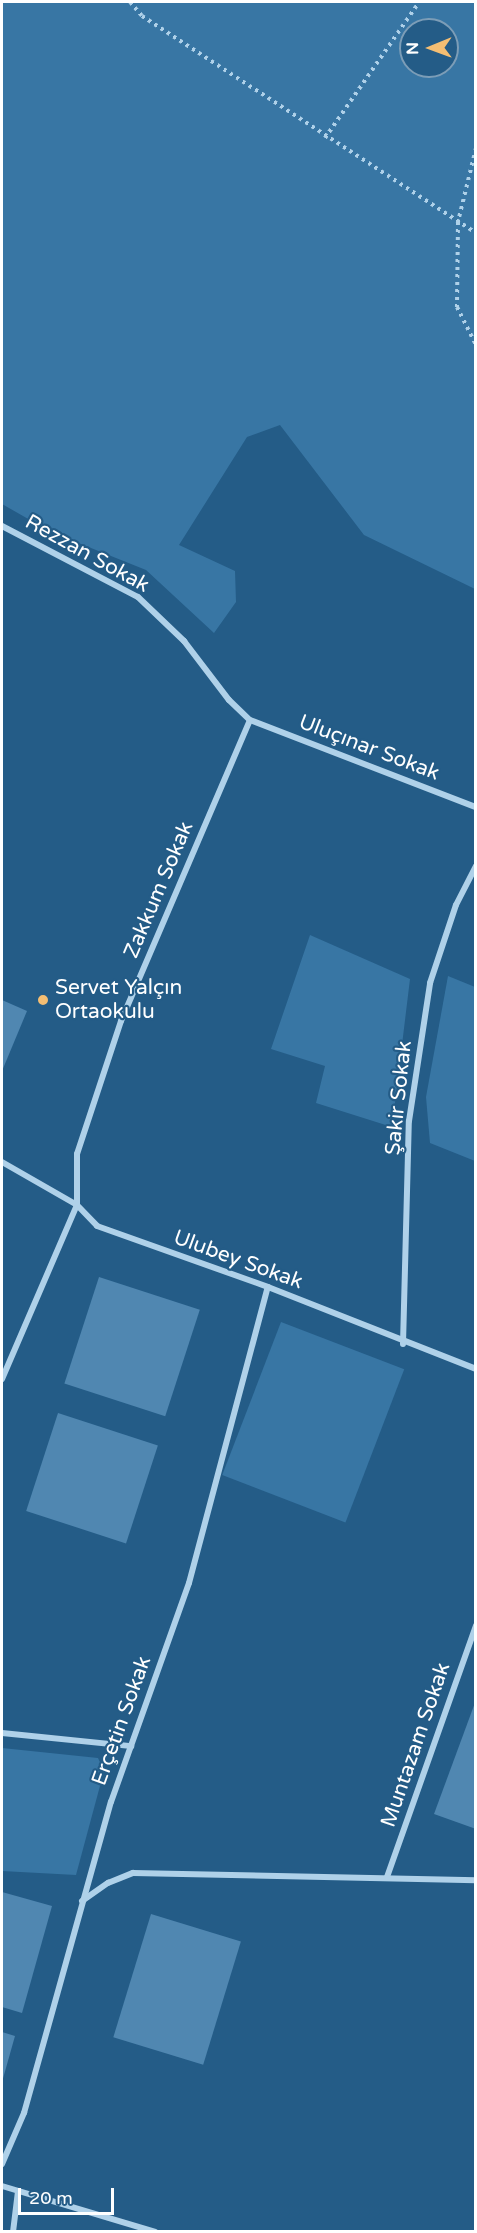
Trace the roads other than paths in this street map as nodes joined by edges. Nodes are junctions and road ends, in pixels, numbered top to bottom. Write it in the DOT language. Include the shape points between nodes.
graph roads {
  1 [pos="2,526"];
  2 [pos="250,720"];
  3 [pos="476,807"];
  4 [pos="476,866"];
  5 [pos="2,1162"];
  6 [pos="77,1205"];
  7 [pos="268,1287"];
  8 [pos="403,1344"];
  9 [pos="476,1369"];
  10 [pos="2,1379"];
  11 [pos="476,1625"];
  12 [pos="2,1733"];
  13 [pos="131,1746"];
  14 [pos="387,1877"];
  15 [pos="476,1880"];
  16 [pos="81,1901"];
  17 [pos="2,2164"];
  18 [pos="2,2186"];
  19 [pos="18,2191"];
  20 [pos="13,2232"];
  21 [pos="155,2232"];
  1 -- 2 [label="street, Rezzan Sokak" via="138,597 184,641 229,700"];
  2 -- 3 [label="street, Uluçınar Sokak"];
  2 -- 6 [label="street, Zakkum Sokak" via="121,1021 77,1154"];
  4 -- 8 [label="street, Şakir Sokak" via="456,905 430,983 409,1121"];
  5 -- 6 [label="street, Ulubey Sokak"];
  6 -- 7 [label="street, Ulubey Sokak" via="97,1226"];
  6 -- 10 [label="street, Zakkum Sokak"];
  7 -- 8 [label="street, Ulubey Sokak"];
  7 -- 13 [label="street, Erçetin Sokak" via="189,1583"];
  8 -- 9 [label="street, Ulubey Sokak"];
  11 -- 14 [label="street, Muntazam Sokak"];
  12 -- 13 [label="street"];
  13 -- 16 [label="street, Erçetin Sokak"];
  14 -- 15 [label="street"];
  14 -- 16 [label="street" via="133,1873 108,1883"];
  16 -- 17 [label="street, Erçetin Sokak" via="24,2113"];
  18 -- 19 [label="street"];
  19 -- 20 [label="street"];
  19 -- 21 [label="street"];
}
